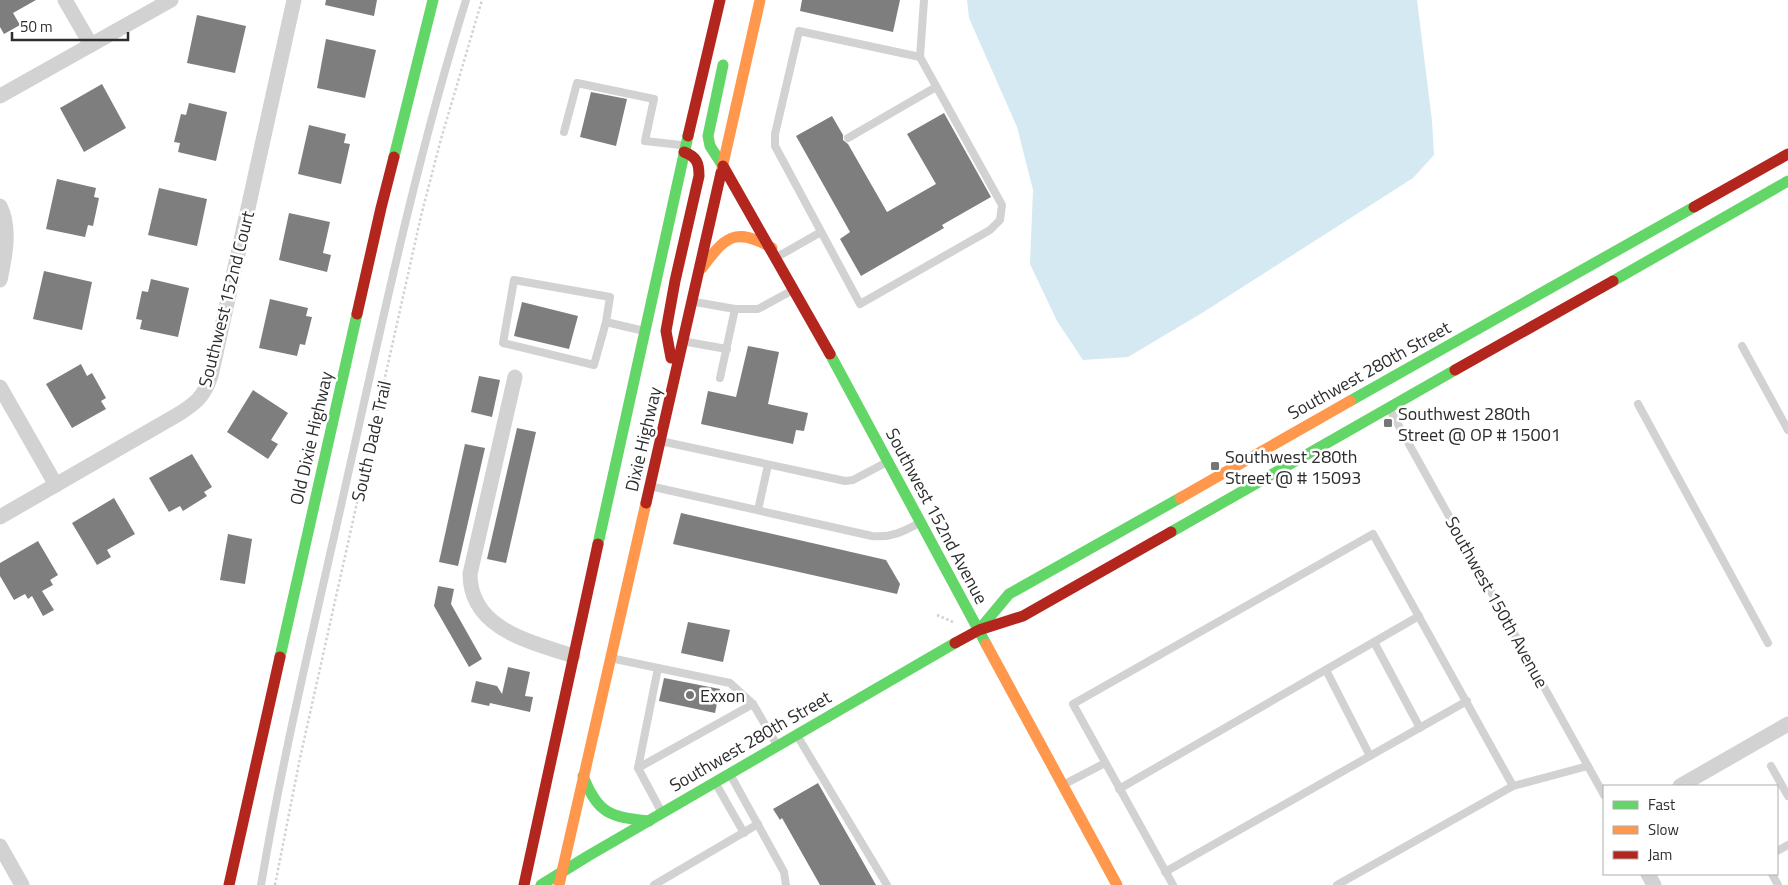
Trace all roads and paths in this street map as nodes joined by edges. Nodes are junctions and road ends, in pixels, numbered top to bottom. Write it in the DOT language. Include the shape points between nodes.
graph roads {
  1 [pos="65,0"];
  2 [pos="171,0"];
  3 [pos="294,0"];
  4 [pos="433,0"];
  5 [pos="466,0"];
  6 [pos="482,0"];
  7 [pos="720,0"];
  8 [pos="760,0"];
  9 [pos="924,0"];
  10 [pos="91,45"];
  11 [pos="726,52"];
  12 [pos="920,57"];
  13 [pos="936,87"];
  14 [pos="0,96"];
  15 [pos="564,132"];
  16 [pos="848,138"];
  17 [pos="684,149"];
  18 [pos="1788,154"];
  19 [pos="722,166"];
  20 [pos="1782,173"];
  21 [pos="0,206"];
  22 [pos="821,232"];
  23 [pos="774,252"];
  24 [pos="1605,271"];
  25 [pos="698,274"];
  26 [pos="0,280"];
  27 [pos="795,289"];
  28 [pos="692,302"];
  29 [pos="735,309"];
  30 [pos="606,322"];
  31 [pos="645,331"];
  32 [pos="683,342"];
  33 [pos="1742,346"];
  34 [pos="726,349"];
  35 [pos="515,377"];
  36 [pos="720,378"];
  37 [pos="675,379"];
  38 [pos="0,387"];
  39 [pos="1383,397"];
  40 [pos="1638,404"];
  41 [pos="1788,430"];
  42 [pos="660,440"];
  43 [pos="888,461"];
  44 [pos="768,465"];
  45 [pos="1248,474"];
  46 [pos="56,485"];
  47 [pos="650,486"];
  48 [pos="758,510"];
  49 [pos="0,517"];
  50 [pos="921,522"];
  51 [pos="1128,542"];
  52 [pos="937,614"];
  53 [pos="1419,616"];
  54 [pos="954,623"];
  55 [pos="978,630"];
  56 [pos="1374,642"];
  57 [pos="1768,643"];
  58 [pos="573,656"];
  59 [pos="610,658"];
  60 [pos="658,668"];
  61 [pos="586,670"];
  62 [pos="1326,670"];
  63 [pos="1467,702"];
  64 [pos="753,704"];
  65 [pos="1788,724"];
  66 [pos="1420,728"];
  67 [pos="797,734"];
  68 [pos="778,746"];
  69 [pos="1370,756"];
  70 [pos="1105,763"];
  71 [pos="1588,766"];
  72 [pos="1771,766"];
  73 [pos="638,768"];
  74 [pos="730,773"];
  75 [pos="583,776"];
  76 [pos="715,782"];
  77 [pos="1061,785"];
  78 [pos="1682,785"];
  79 [pos="1513,786"];
  80 [pos="1119,789"];
  81 [pos="1603,793"];
  82 [pos="1788,796"];
  83 [pos="662,813"];
  84 [pos="649,820"];
  85 [pos="758,824"];
  86 [pos="744,833"];
  87 [pos="0,846"];
  88 [pos="555,846"];
  89 [pos="562,871"];
  90 [pos="1165,872"];
  91 [pos="22,885"];
  92 [pos="229,885"];
  93 [pos="261,885"];
  94 [pos="275,885"];
  95 [pos="524,885"];
  96 [pos="541,885"];
  97 [pos="559,885"];
  98 [pos="654,885"];
  99 [pos="786,885"];
  100 [pos="888,885"];
  101 [pos="1117,885"];
  102 [pos="1173,885"];
  103 [pos="1337,885"];
  1 -- 10 [label="street"];
  2 -- 10 [label="street"];
  3 -- 46 [label="street, Southwest 152nd Court" via="206,391 177,416"];
  4 -- 92 [label="main road, Old Dixie Highway" via="379,217"];
  5 -- 93 [label="lane" via="424,147 378,342"];
  6 -- 94 [label="path, South Dade Trail" via="421,216 300,758"];
  7 -- 17 [label="main road, Dixie Highway"];
  8 -- 19 [label="main road, Dixie Highway"];
  9 -- 12 [label="lane"];
  10 -- 14 [label="street"];
  11 -- 19 [label="main road, Southwest 152nd Avenue" via="708,136"];
  12 -- 13 [label="lane"];
  12 -- 22 [label="lane" via="799,31 775,146"];
  13 -- 16 [label="lane"];
  13 -- 22 [label="lane" via="1002,205 1000,220 990,230 860,304"];
  15 -- 17 [label="lane" via="576,83 654,99 645,140"];
  17 -- 31 [label="main road, Dixie Highway"];
  17 -- 37 [label="main road" via="699,163 699,176 666,331"];
  18 -- 20 [label="main road, Southwest 280th Street"];
  19 -- 23 [label="main road, Southwest 152nd Avenue"];
  19 -- 25 [label="main road, Dixie Highway"];
  20 -- 24 [label="main road, Southwest 280th Street"];
  20 -- 24 [label="main road, Southwest 280th Street"];
  21 -- 26 [label="street" via="6,238"];
  22 -- 23 [label="lane"];
  23 -- 25 [label="main road" via="757,238 736,236 717,247"];
  23 -- 27 [label="main road, Southwest 152nd Avenue"];
  24 -- 39 [label="main road, Southwest 280th Street"];
  24 -- 39 [label="main road, Southwest 280th Street"];
  25 -- 28 [label="main road, Dixie Highway"];
  27 -- 29 [label="lane" via="758,309"];
  27 -- 43 [label="main road, Southwest 152nd Avenue"];
  28 -- 29 [label="lane"];
  28 -- 32 [label="main road, Dixie Highway"];
  29 -- 34 [label="lane"];
  30 -- 30 [label="lane" via="610,297 514,280 503,342 594,365"];
  30 -- 31 [label="lane"];
  31 -- 58 [label="main road, Dixie Highway"];
  32 -- 34 [label="lane"];
  32 -- 37 [label="main road, Dixie Highway"];
  33 -- 41 [label="lane"];
  34 -- 36 [label="lane"];
  35 -- 58 [label="street" via="470,583 484,612 501,628 529,642"];
  37 -- 42 [label="main road, Dixie Highway"];
  38 -- 46 [label="street"];
  39 -- 45 [label="main road, Southwest 280th Street"];
  39 -- 45 [label="main road, Southwest 280th Street"];
  39 -- 71 [label="lane, Southwest 150th Avenue"];
  40 -- 57 [label="lane"];
  42 -- 44 [label="lane"];
  42 -- 47 [label="main road, Dixie Highway"];
  43 -- 44 [label="lane" via="845,481"];
  43 -- 50 [label="main road, Southwest 152nd Avenue"];
  44 -- 48 [label="lane"];
  45 -- 51 [label="main road, Southwest 280th Street"];
  45 -- 51 [label="main road, Southwest 280th Street"];
  46 -- 49 [label="street, Southwest 152nd Court"];
  47 -- 48 [label="lane"];
  47 -- 59 [label="main road, Dixie Highway"];
  48 -- 50 [label="lane" via="880,537 901,533"];
  50 -- 55 [label="main road, Southwest 152nd Avenue"];
  51 -- 55 [label="main road, Southwest 280th Street" via="1023,616"];
  51 -- 55 [label="main road, Southwest 280th Street" via="1009,594"];
  52 -- 54 [label="path"];
  53 -- 56 [label="lane"];
  53 -- 63 [label="lane"];
  53 -- 70 [label="lane" via="1373,534 1074,704"];
  55 -- 67 [label="main road, Southwest 280th Street"];
  55 -- 77 [label="main road, Southwest 152nd Avenue"];
  56 -- 62 [label="lane"];
  56 -- 66 [label="lane"];
  58 -- 61 [label="main road"];
  58 -- 95 [label="main road, Dixie Highway"];
  59 -- 60 [label="lane"];
  59 -- 75 [label="main road, Dixie Highway"];
  60 -- 64 [label="lane" via="730,683"];
  60 -- 73 [label="lane"];
  62 -- 69 [label="lane"];
  62 -- 80 [label="lane"];
  63 -- 66 [label="lane"];
  63 -- 79 [label="lane"];
  64 -- 68 [label="lane"];
  64 -- 73 [label="lane"];
  65 -- 78 [label="street"];
  66 -- 69 [label="lane"];
  67 -- 68 [label="main road, Southwest 280th Street"];
  67 -- 100 [label="lane"];
  68 -- 74 [label="main road, Southwest 280th Street"];
  69 -- 90 [label="lane"];
  70 -- 77 [label="lane"];
  70 -- 80 [label="lane"];
  71 -- 79 [label="lane"];
  71 -- 81 [label="lane, Southwest 150th Avenue"];
  72 -- 82 [label="lane"];
  73 -- 83 [label="lane"];
  74 -- 76 [label="main road, Southwest 280th Street"];
  74 -- 85 [label="lane"];
  75 -- 84 [label="main road" via="592,799 606,813"];
  75 -- 89 [label="main road, Dixie Highway"];
  76 -- 83 [label="main road, Southwest 280th Street"];
  76 -- 86 [label="lane"];
  77 -- 101 [label="main road, Southwest 152nd Avenue"];
  79 -- 103 [label="lane"];
  80 -- 90 [label="lane"];
  83 -- 84 [label="main road, Southwest 280th Street"];
  84 -- 89 [label="main road, Southwest 280th Street"];
  85 -- 86 [label="lane"];
  85 -- 99 [label="lane" via="784,872"];
  86 -- 98 [label="lane"];
  87 -- 91 [label="street"];
  88 -- 89 [label="main road"];
  89 -- 96 [label="main road, Southwest 280th Street"];
  89 -- 97 [label="main road, Dixie Highway"];
  90 -- 102 [label="lane"];
}
